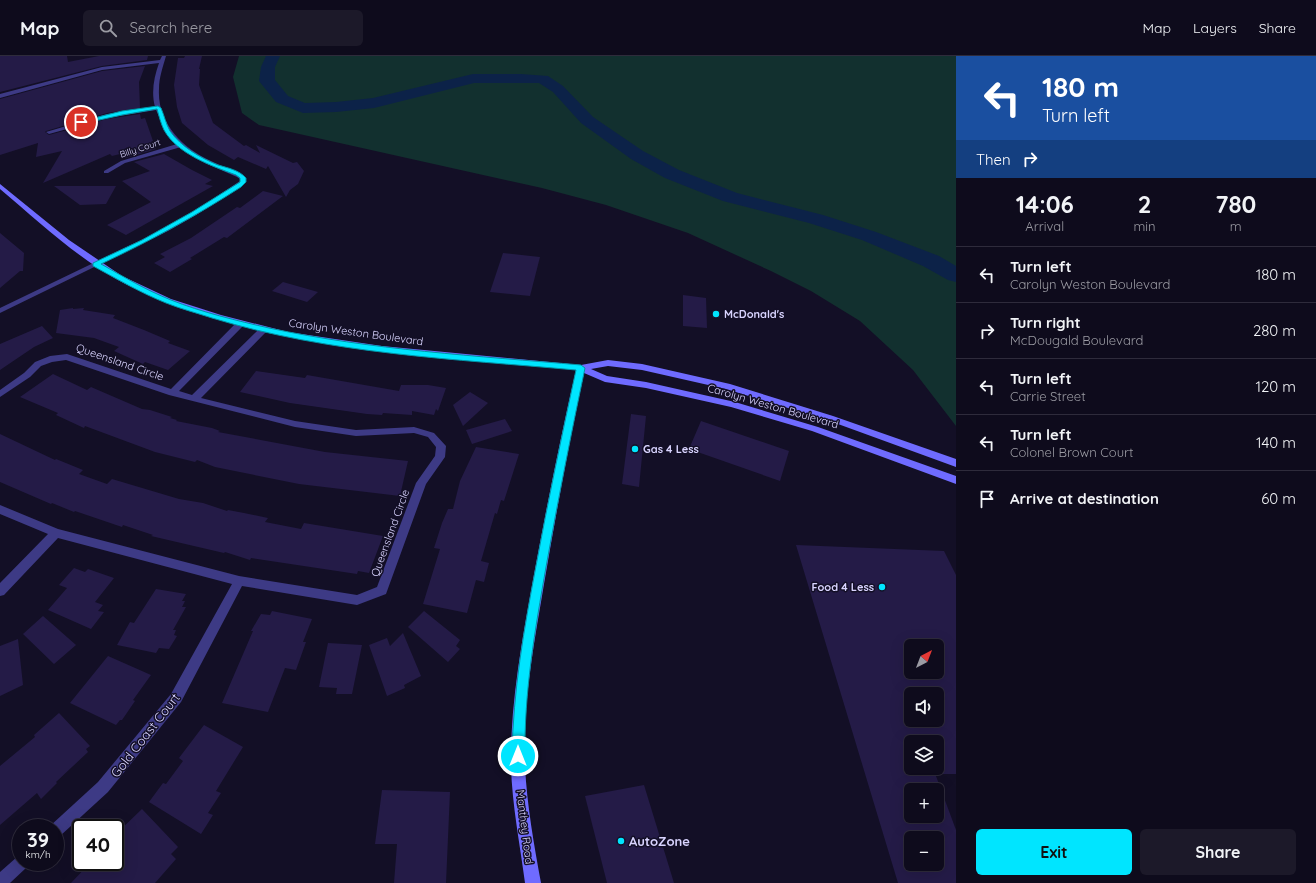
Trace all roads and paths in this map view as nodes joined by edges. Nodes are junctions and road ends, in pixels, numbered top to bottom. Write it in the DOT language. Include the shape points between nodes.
graph roads {
  1 [pos="163,59"];
  2 [pos="0,96"];
  3 [pos="158,108"];
  4 [pos="49,132"];
  5 [pos="181,145"];
  6 [pos="106,172"];
  7 [pos="0,186"];
  8 [pos="96,264"];
  9 [pos="0,312"];
  10 [pos="240,324"];
  11 [pos="263,330"];
  12 [pos="581,368"];
  13 [pos="172,393"];
  14 [pos="0,394"];
  15 [pos="194,400"];
  16 [pos="956,463"];
  17 [pos="956,480"];
  18 [pos="0,508"];
  19 [pos="56,534"];
  20 [pos="239,581"];
  21 [pos="0,591"];
  22 [pos="64,824"];
  23 [pos="12,871"];
  24 [pos="0,882"];
  25 [pos="533,883"];
  1 -- 2 [label="street" via="102,69"];
  1 -- 3 [label="street" via="157,83"];
  3 -- 4 [label="street" via="107,116"];
  3 -- 5 [label="street" via="167,130"];
  5 -- 6 [label="street, Billy Court" via="123,162"];
  5 -- 8 [label="street" via="207,162 238,174 243,178 243,182 194,214"];
  7 -- 8 [label="street, Carolyn Weston Boulevard"];
  8 -- 9 [label="street"];
  8 -- 10 [label="street, Carolyn Weston Boulevard" via="170,302"];
  10 -- 11 [label="street, Carolyn Weston Boulevard"];
  10 -- 13 [label="street, Queensland Circle"];
  11 -- 12 [label="street, Carolyn Weston Boulevard" via="318,341 407,352"];
  11 -- 15 [label="street"];
  12 -- 16 [label="street, Carolyn Weston Boulevard" via="608,363 642,367 727,386 830,418"];
  12 -- 17 [label="street, Carolyn Weston Boulevard" via="605,379 646,385 747,409 815,429"];
  12 -- 25 [label="street, Manthey Road" via="561,458 526,653 519,722 518,766 522,813"];
  13 -- 14 [label="street, Queensland Circle" via="67,356 38,364"];
  13 -- 15 [label="street, Queensland Circle"];
  15 -- 20 [label="street, Queensland Circle" via="295,424 356,434 414,430 431,435 441,446 440,457 421,483 382,590 357,600"];
  18 -- 19 [label="street, Queensland Circle"];
  19 -- 20 [label="street, Queensland Circle"];
  19 -- 21 [label="street"];
  20 -- 22 [label="street, Gold Coast Court" via="176,698 103,787"];
  23 -- 24 [label="street"];
}
